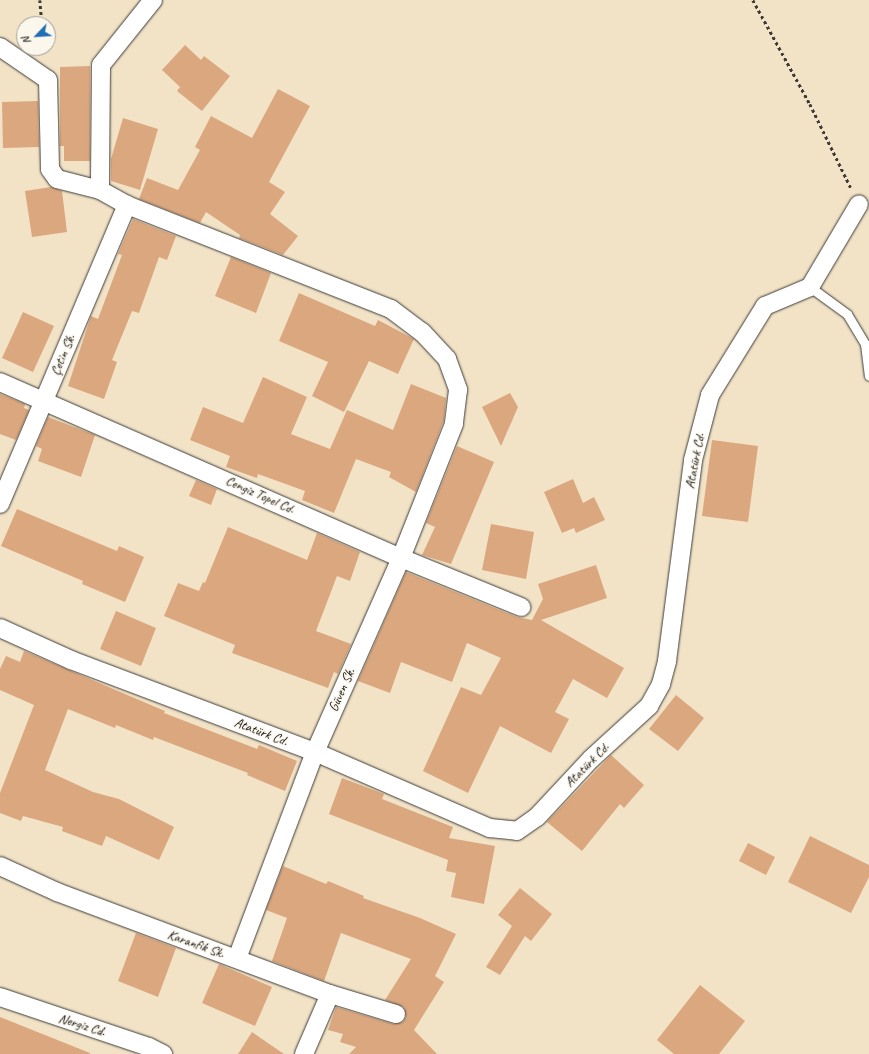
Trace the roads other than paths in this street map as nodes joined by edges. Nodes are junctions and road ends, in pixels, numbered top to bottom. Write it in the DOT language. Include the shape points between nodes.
graph roads {
  1 [pos="154,0"];
  2 [pos="0,47"];
  3 [pos="100,190"];
  4 [pos="127,205"];
  5 [pos="864,205"];
  6 [pos="810,287"];
  7 [pos="869,376"];
  8 [pos="0,382"];
  9 [pos="44,401"];
  10 [pos="0,504"];
  11 [pos="401,558"];
  12 [pos="520,607"];
  13 [pos="0,628"];
  14 [pos="315,752"];
  15 [pos="0,866"];
  16 [pos="237,958"];
  17 [pos="330,994"];
  18 [pos="0,997"];
  19 [pos="396,1014"];
  20 [pos="163,1054"];
  21 [pos="304,1054"];
  1 -- 3 [label="street" via="101,65"];
  2 -- 3 [label="street, Güven Sk." via="48,80 50,169 57,179"];
  3 -- 4 [label="street, Güven Sk."];
  4 -- 9 [label="street, Çetin Sk."];
  4 -- 11 [label="street, Güven Sk." via="391,310 422,332 447,359 458,390 454,424"];
  5 -- 6 [label="street"];
  6 -- 7 [label="lane" via="847,314 865,344"];
  6 -- 14 [label="street, Atatürk Cd." via="765,306 710,395 693,460 667,661 661,684 649,706 591,760 537,817 517,831 490,828"];
  8 -- 9 [label="street, Cengiz Topel Cd."];
  9 -- 10 [label="street, Çetin Sk."];
  9 -- 11 [label="street, Cengiz Topel Cd."];
  11 -- 12 [label="street, Cengiz Topel Cd."];
  11 -- 14 [label="street, Güven Sk."];
  13 -- 14 [label="street, Atatürk Cd." via="71,660"];
  14 -- 16 [label="street, Güven Sk."];
  15 -- 16 [label="street, Karanfik Sk." via="57,892"];
  16 -- 17 [label="street, Karanfik Sk."];
  17 -- 19 [label="street, Karanfik Sk."];
  17 -- 21 [label="street"];
  18 -- 20 [label="street, Nergiz Cd."];
}
